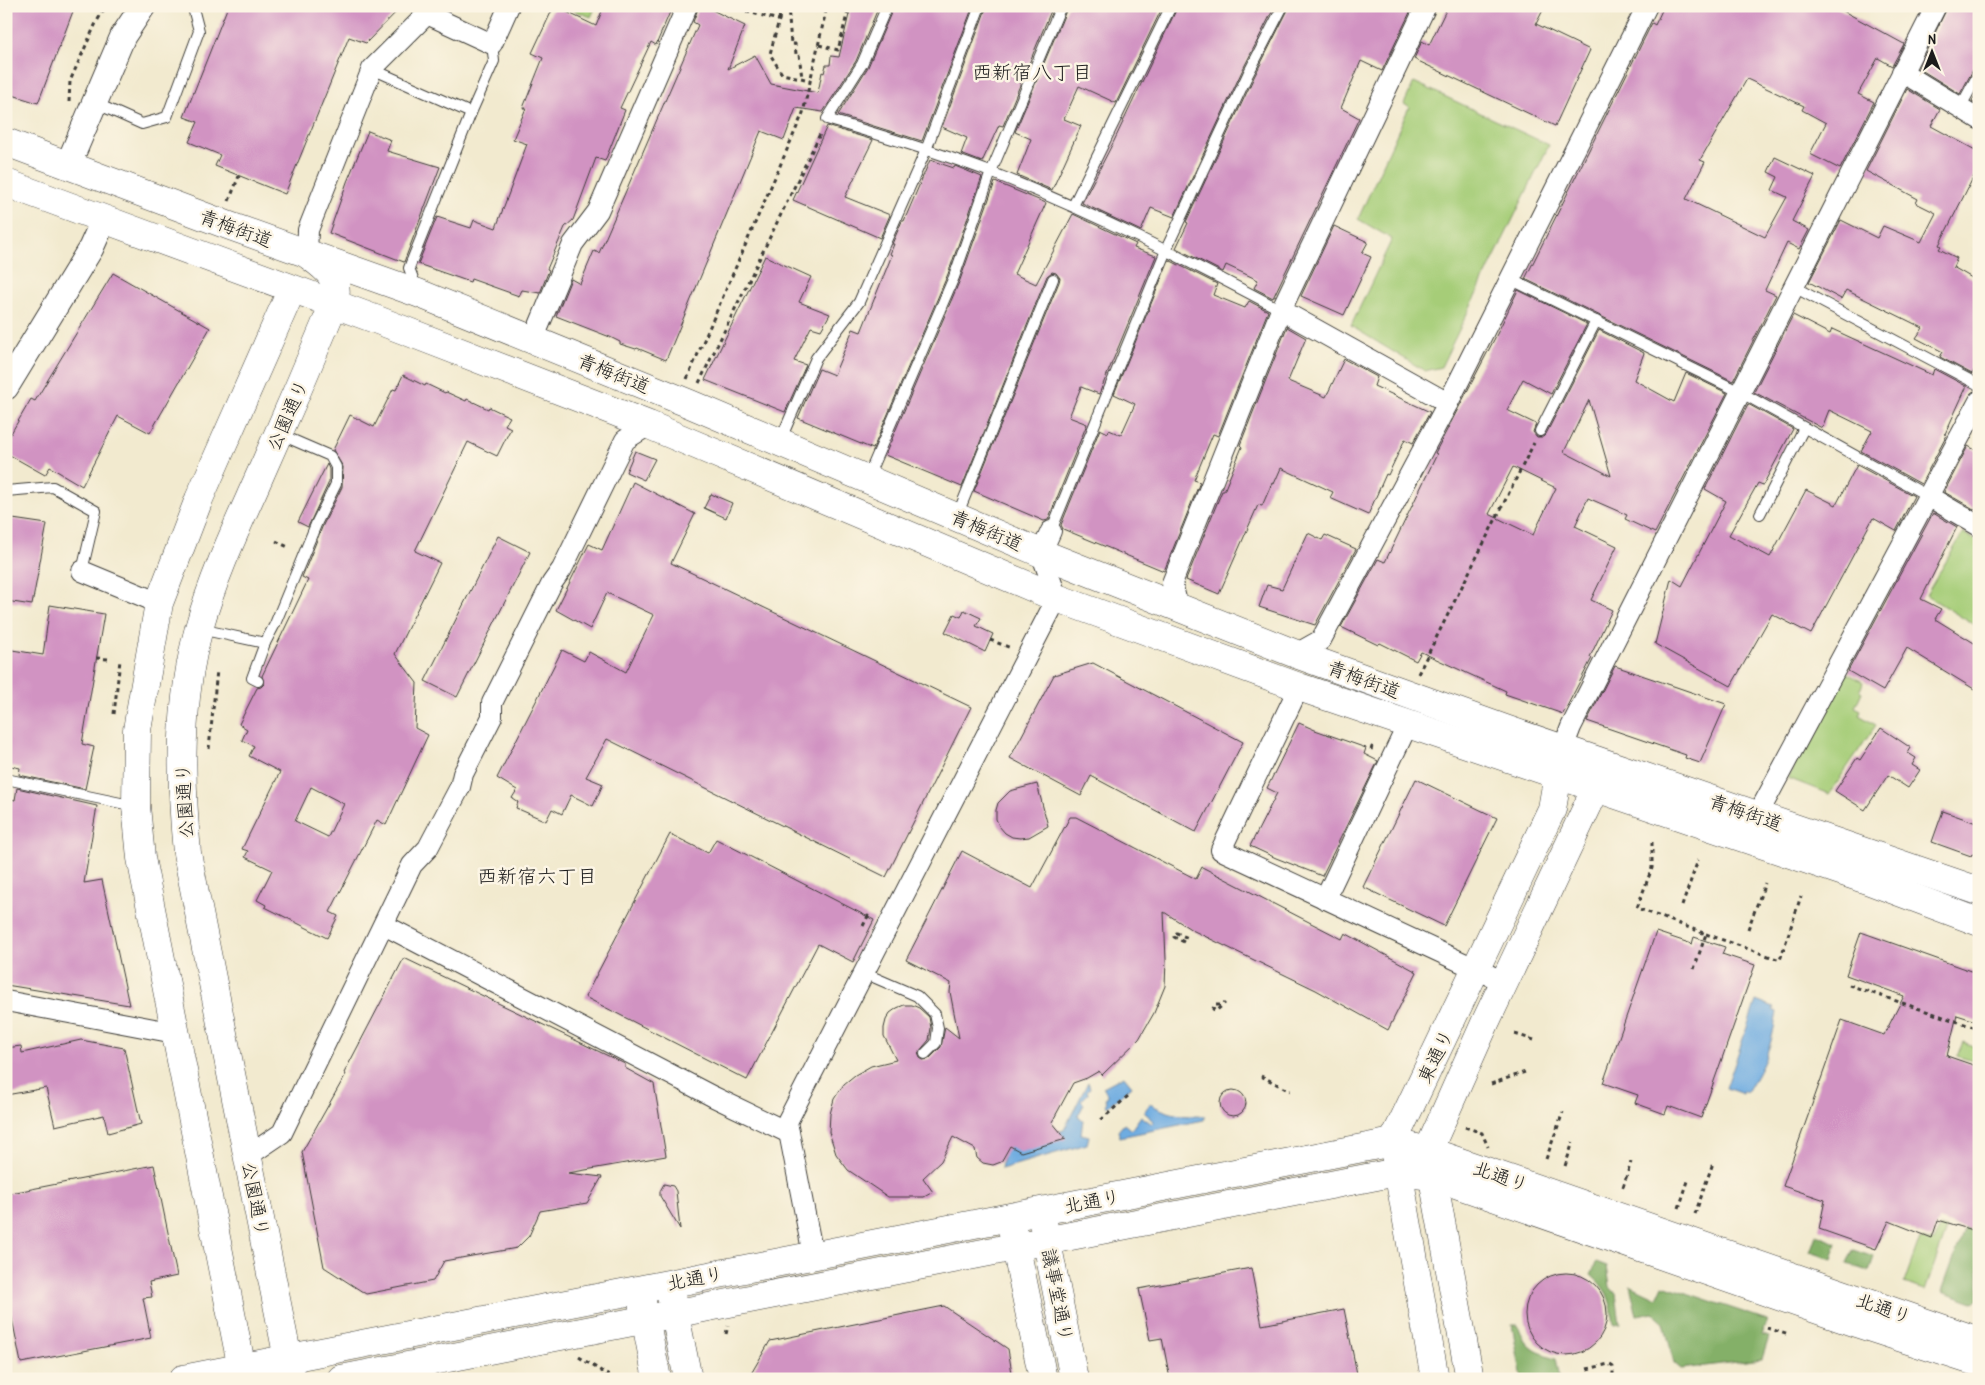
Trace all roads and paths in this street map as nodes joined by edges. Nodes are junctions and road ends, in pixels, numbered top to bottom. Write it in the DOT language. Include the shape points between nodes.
graph roads {
  1 [pos="106,6"];
  2 [pos="143,6"];
  3 [pos="189,6"];
  4 [pos="509,6"];
  5 [pos="687,6"];
  6 [pos="740,6"];
  7 [pos="782,6"];
  8 [pos="788,6"];
  9 [pos="827,6"];
  10 [pos="846,6"];
  11 [pos="887,6"];
  12 [pos="980,6"];
  13 [pos="1061,6"];
  14 [pos="1171,6"];
  15 [pos="1283,6"];
  16 [pos="1426,6"];
  17 [pos="1646,6"];
  18 [pos="1936,6"];
  19 [pos="778,20"];
  20 [pos="492,44"];
  21 [pos="819,45"];
  22 [pos="372,69"];
  23 [pos="1902,72"];
  24 [pos="1979,74"];
  25 [pos="802,78"];
  26 [pos="810,80"];
  27 [pos="94,102"];
  28 [pos="68,108"];
  29 [pos="1960,108"];
  30 [pos="471,113"];
  31 [pos="827,119"];
  32 [pos="1979,119"];
  33 [pos="6,142"];
  34 [pos="926,150"];
  35 [pos="68,165"];
  36 [pos="992,172"];
  37 [pos="239,176"];
  38 [pos="6,183"];
  39 [pos="229,202"];
  40 [pos="1073,206"];
  41 [pos="104,219"];
  42 [pos="1166,249"];
  43 [pos="307,254"];
  44 [pos="1510,279"];
  45 [pos="1053,280"];
  46 [pos="1794,287"];
  47 [pos="292,289"];
  48 [pos="418,293"];
  49 [pos="334,304"];
  50 [pos="1281,310"];
  51 [pos="1596,321"];
  52 [pos="533,340"];
  53 [pos="1979,385"];
  54 [pos="6,387"];
  55 [pos="688,392"];
  56 [pos="1740,392"];
  57 [pos="1979,401"];
  58 [pos="1448,403"];
  59 [pos="650,425"];
  60 [pos="1804,428"];
  61 [pos="1540,431"];
  62 [pos="278,434"];
  63 [pos="780,442"];
  64 [pos="867,479"];
  65 [pos="6,491"];
  66 [pos="1928,496"];
  67 [pos="1760,514"];
  68 [pos="957,517"];
  69 [pos="1979,526"];
  70 [pos="276,541"];
  71 [pos="1046,542"];
  72 [pos="292,548"];
  73 [pos="82,571"];
  74 [pos="1057,598"];
  75 [pos="159,603"];
  76 [pos="1178,608"];
  77 [pos="199,628"];
  78 [pos="990,640"];
  79 [pos="265,643"];
  80 [pos="1296,654"];
  81 [pos="1008,657"];
  82 [pos="96,658"];
  83 [pos="108,659"];
  84 [pos="120,660"];
  85 [pos="217,670"];
  86 [pos="258,681"];
  87 [pos="1299,687"];
  88 [pos="1407,695"];
  89 [pos="114,708"];
  90 [pos="1408,724"];
  91 [pos="1567,737"];
  92 [pos="208,757"];
  93 [pos="1608,763"];
  94 [pos="1559,775"];
  95 [pos="1645,777"];
  96 [pos="6,779"];
  97 [pos="1596,789"];
  98 [pos="136,806"];
  99 [pos="1757,816"];
  100 [pos="1652,842"];
  101 [pos="1698,860"];
  102 [pos="1765,883"];
  103 [pos="1979,890"];
  104 [pos="1801,896"];
  105 [pos="1325,899"];
  106 [pos="1682,906"];
  107 [pos="872,919"];
  108 [pos="1979,922"];
  109 [pos="384,924"];
  110 [pos="867,927"];
  111 [pos="1748,929"];
  112 [pos="1706,934"];
  113 [pos="1190,939"];
  114 [pos="1184,942"];
  115 [pos="1476,969"];
  116 [pos="1694,969"];
  117 [pos="864,973"];
  118 [pos="1504,982"];
  119 [pos="1849,985"];
  120 [pos="6,1001"];
  121 [pos="1225,1004"];
  122 [pos="1220,1005"];
  123 [pos="1979,1029"];
  124 [pos="175,1033"];
  125 [pos="1515,1034"];
  126 [pos="1534,1040"];
  127 [pos="925,1054"];
  128 [pos="1528,1071"];
  129 [pos="1261,1076"];
  130 [pos="1491,1084"];
  131 [pos="1290,1091"];
  132 [pos="1128,1096"];
  133 [pos="1563,1112"];
  134 [pos="1101,1120"];
  135 [pos="1462,1126"];
  136 [pos="789,1133"];
  137 [pos="1393,1142"];
  138 [pos="1573,1142"];
  139 [pos="1490,1152"];
  140 [pos="248,1156"];
  141 [pos="1546,1159"];
  142 [pos="1632,1162"];
  143 [pos="1713,1163"];
  144 [pos="1431,1164"];
  145 [pos="1565,1166"];
  146 [pos="1397,1172"];
  147 [pos="1688,1181"];
  148 [pos="1623,1187"];
  149 [pos="1679,1208"];
  150 [pos="1041,1211"];
  151 [pos="1695,1214"];
  152 [pos="1010,1217"];
  153 [pos="1047,1240"];
  154 [pos="1016,1246"];
  155 [pos="812,1255"];
  156 [pos="669,1283"];
  157 [pos="639,1290"];
  158 [pos="675,1313"];
  159 [pos="645,1319"];
  160 [pos="1767,1328"];
  161 [pos="1789,1335"];
  162 [pos="1979,1343"];
  163 [pos="576,1356"];
  164 [pos="1979,1363"];
  165 [pos="290,1368"];
  166 [pos="1587,1369"];
  167 [pos="242,1373"];
  168 [pos="606,1373"];
  169 [pos="1600,1378"];
  170 [pos="183,1379"];
  171 [pos="341,1379"];
  172 [pos="601,1379"];
  173 [pos="614,1379"];
  174 [pos="657,1379"];
  175 [pos="688,1379"];
  176 [pos="1042,1379"];
  177 [pos="1074,1379"];
  178 [pos="1435,1379"];
  179 [pos="1470,1379"];
  1 -- 28 [label="path" via="70,81"];
  2 -- 27 [label="street" via="124,36"];
  3 -- 27 [label="lane" via="193,8 199,31 167,118 142,124"];
  4 -- 20 [label="street"];
  5 -- 52 [label="street" via="598,211 573,244"];
  6 -- 19 [label="path" via="748,12"];
  7 -- 19 [label="path"];
  8 -- 25 [label="path" via="791,44 795,44 796,54 799,54"];
  9 -- 21 [label="path"];
  10 -- 21 [label="path" via="849,7 838,50"];
  11 -- 31 [label="lane" via="862,64"];
  12 -- 34 [label="lane"];
  13 -- 36 [label="lane"];
  14 -- 40 [label="lane"];
  15 -- 42 [label="lane"];
  16 -- 50 [label="street"];
  17 -- 44 [label="street"];
  18 -- 23 [label="street"];
  19 -- 25 [label="path" via="770,54 782,74"];
  20 -- 22 [label="street" via="427,14"];
  20 -- 30 [label="lane" via="494,61"];
  21 -- 26 [label="path"];
  22 -- 30 [label="lane"];
  22 -- 43 [label="street" via="308,230"];
  23 -- 29 [label="street"];
  23 -- 46 [label="street"];
  24 -- 29 [label="lane"];
  25 -- 26 [label="path"];
  26 -- 55 [label="path" via="803,113"];
  27 -- 35 [label="street"];
  29 -- 32 [label="street"];
  30 -- 48 [label="lane" via="410,268"];
  31 -- 34 [label="lane"];
  31 -- 55 [label="path"];
  33 -- 35 [label="main road, 青梅街道"];
  34 -- 36 [label="lane"];
  34 -- 63 [label="lane" via="858,302 816,358"];
  35 -- 43 [label="main road, 青梅街道"];
  36 -- 40 [label="lane"];
  36 -- 64 [label="lane" via="954,277"];
  37 -- 39 [label="path"];
  38 -- 41 [label="main road, 青梅街道"];
  40 -- 42 [label="lane"];
  41 -- 47 [label="main road, 青梅街道"];
  41 -- 54 [label="street" via="92,248"];
  42 -- 50 [label="lane"];
  42 -- 71 [label="lane"];
  43 -- 47 [label="main road"];
  43 -- 48 [label="main road, 青梅街道"];
  43 -- 49 [label="main road, 公園通り" via="334,279 337,291"];
  44 -- 51 [label="lane"];
  44 -- 58 [label="street"];
  45 -- 68 [label="lane"];
  46 -- 53 [label="lane"];
  46 -- 56 [label="street"];
  47 -- 49 [label="main road, 青梅街道"];
  47 -- 75 [label="main road" via="199,500"];
  48 -- 52 [label="main road, 青梅街道"];
  49 -- 59 [label="main road, 青梅街道"];
  49 -- 62 [label="main road, 公園通り"];
  50 -- 58 [label="street"];
  50 -- 76 [label="street" via="1172,583"];
  51 -- 56 [label="lane"];
  51 -- 61 [label="lane"];
  52 -- 55 [label="main road, 青梅街道"];
  55 -- 63 [label="main road, 青梅街道"];
  56 -- 60 [label="lane"];
  56 -- 91 [label="street"];
  57 -- 66 [label="street"];
  58 -- 80 [label="street" via="1321,640"];
  59 -- 74 [label="main road, 青梅街道"];
  59 -- 109 [label="street" via="625,440 492,703 492,718 463,774 460,787 428,848 412,865"];
  60 -- 66 [label="lane"];
  60 -- 67 [label="lane"];
  61 -- 88 [label="path"];
  62 -- 77 [label="main road, 公園通り" via="222,559"];
  62 -- 79 [label="lane" via="330,456 336,467 336,484"];
  63 -- 64 [label="main road, 青梅街道"];
  64 -- 68 [label="main road, 青梅街道"];
  65 -- 73 [label="lane" via="53,487 96,511"];
  66 -- 69 [label="street"];
  66 -- 99 [label="street"];
  68 -- 71 [label="main road, 青梅街道"];
  70 -- 72 [label="path"];
  71 -- 74 [label="street"];
  71 -- 76 [label="main road, 青梅街道"];
  73 -- 75 [label="street"];
  74 -- 87 [label="main road, 青梅街道"];
  74 -- 117 [label="street"];
  75 -- 98 [label="main road" via="137,730"];
  76 -- 80 [label="main road, 青梅街道"];
  77 -- 79 [label="lane"];
  77 -- 140 [label="main road, 公園通り" via="188,687 182,754 182,803 187,853"];
  78 -- 81 [label="path" via="1012,648"];
  79 -- 86 [label="lane" via="252,678"];
  80 -- 88 [label="main road, 青梅街道"];
  82 -- 83 [label="path"];
  84 -- 89 [label="path"];
  85 -- 92 [label="path"];
  87 -- 90 [label="main road, 青梅街道"];
  87 -- 105 [label="street" via="1221,850"];
  88 -- 91 [label="main road, 青梅街道"];
  90 -- 94 [label="main road, 青梅街道"];
  90 -- 105 [label="street"];
  91 -- 93 [label="main road, 青梅街道"];
  91 -- 94 [label="main road, 東通り"];
  91 -- 95 [label="street" via="1570,732 1582,749"];
  93 -- 95 [label="main road, 青梅街道"];
  93 -- 97 [label="main road, 東通り"];
  94 -- 97 [label="main road, 青梅街道"];
  94 -- 115 [label="main road, 東通り" via="1552,809"];
  95 -- 99 [label="main road, 青梅街道"];
  96 -- 98 [label="lane"];
  97 -- 108 [label="main road, 青梅街道" via="1867,880"];
  97 -- 118 [label="main road, 東通り"];
  98 -- 124 [label="main road" via="141,858"];
  99 -- 103 [label="main road, 青梅街道"];
  100 -- 112 [label="path" via="1652,868 1637,908"];
  101 -- 106 [label="path"];
  102 -- 111 [label="path"];
  104 -- 112 [label="path" via="1780,960"];
  105 -- 115 [label="street"];
  107 -- 110 [label="path"];
  109 -- 136 [label="street"];
  109 -- 140 [label="street" via="282,1133"];
  112 -- 116 [label="path"];
  113 -- 114 [label="path" via="1174,934"];
  115 -- 118 [label="street"];
  115 -- 137 [label="main road, 東通り"];
  117 -- 127 [label="lane" via="916,996 935,1014 938,1028 936,1044"];
  117 -- 136 [label="street" via="787,1122"];
  118 -- 144 [label="main road, 東通り"];
  119 -- 123 [label="path"];
  120 -- 124 [label="street"];
  121 -- 122 [label="path" via="1216,1011 1213,1009 1214,1004"];
  124 -- 167 [label="main road"];
  125 -- 126 [label="path"];
  128 -- 130 [label="path"];
  129 -- 131 [label="path"];
  132 -- 134 [label="path"];
  133 -- 141 [label="path"];
  135 -- 139 [label="path" via="1482,1133"];
  136 -- 155 [label="street"];
  137 -- 144 [label="main road, 北通り"];
  137 -- 146 [label="main road"];
  137 -- 150 [label="main road, 北通り"];
  138 -- 145 [label="path"];
  140 -- 165 [label="main road, 公園通り"];
  142 -- 148 [label="path"];
  143 -- 151 [label="path"];
  144 -- 146 [label="main road, 北通り"];
  144 -- 162 [label="main road, 北通り"];
  144 -- 164 [label="main road, 北通り" via="1853,1322"];
  144 -- 179 [label="main road"];
  146 -- 153 [label="main road, 北通り"];
  146 -- 178 [label="main road"];
  147 -- 149 [label="path"];
  150 -- 152 [label="main road, 北通り"];
  150 -- 153 [label="main road, 議事堂通り"];
  152 -- 154 [label="main road, 議事堂通り"];
  152 -- 155 [label="main road, 北通り"];
  153 -- 154 [label="main road, 北通り"];
  153 -- 177 [label="main road, 議事堂通り"];
  154 -- 158 [label="main road, 北通り"];
  154 -- 176 [label="main road, 議事堂通り"];
  155 -- 156 [label="main road, 北通り"];
  156 -- 157 [label="main road, 北通り"];
  156 -- 158 [label="main road"];
  157 -- 159 [label="main road"];
  157 -- 165 [label="main road, 北通り"];
  158 -- 159 [label="main road, 北通り"];
  158 -- 175 [label="main road"];
  159 -- 171 [label="main road, 北通り"];
  159 -- 174 [label="main road"];
  160 -- 161 [label="path"];
  163 -- 168 [label="path"];
  165 -- 167 [label="main road, 北通り"];
  166 -- 169 [label="path" via="1609,1364 1613,1374"];
  167 -- 170 [label="main road, 北通り"];
  168 -- 172 [label="path"];
  168 -- 173 [label="path"];
}
